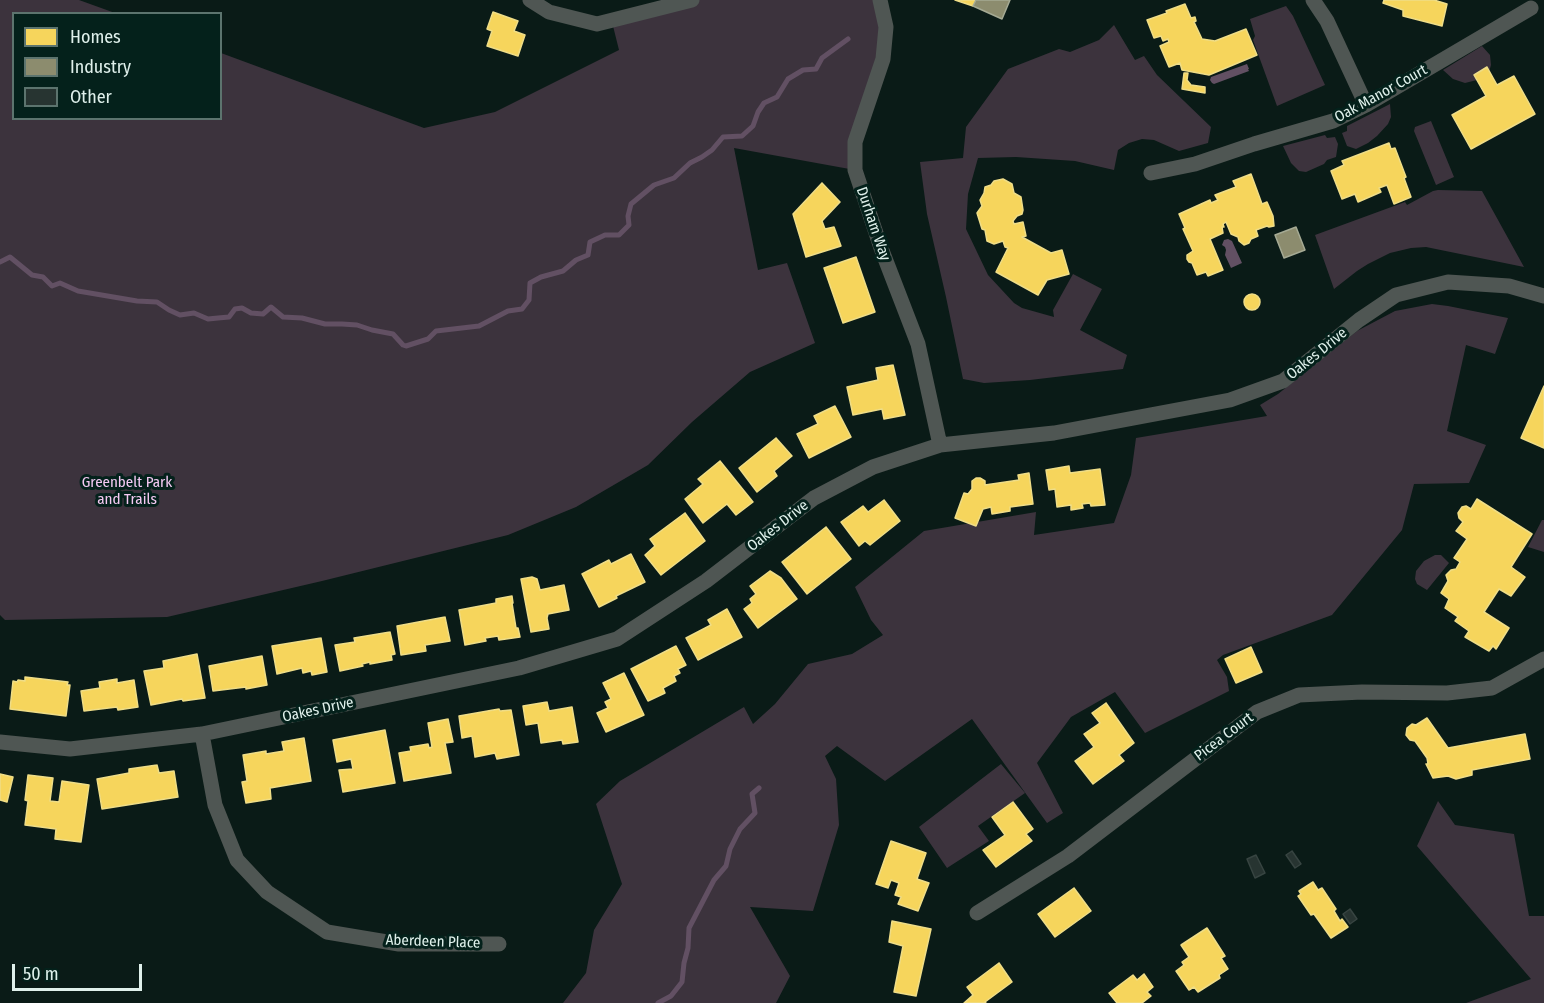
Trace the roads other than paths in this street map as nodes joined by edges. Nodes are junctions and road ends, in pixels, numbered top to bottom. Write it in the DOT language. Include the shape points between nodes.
graph roads {
  1 [pos="530,0"];
  2 [pos="692,0"];
  3 [pos="880,0"];
  4 [pos="1313,0"];
  5 [pos="1531,8"];
  6 [pos="1366,105"];
  7 [pos="1150,173"];
  8 [pos="1544,296"];
  9 [pos="940,445"];
  10 [pos="1544,659"];
  11 [pos="202,734"];
  12 [pos="0,742"];
  13 [pos="977,913"];
  14 [pos="499,944"];
  1 -- 2 [label="street" via="549,12 597,24"];
  3 -- 9 [label="street, Durham Way" via="886,27 883,59 855,142 855,170 880,248 918,344"];
  4 -- 6 [label="street" via="1327,21"];
  5 -- 6 [label="street, Oak Manor Court"];
  6 -- 7 [label="street, Oak Manor Court" via="1333,121 1195,164"];
  8 -- 9 [label="street, Oakes Drive" via="1509,286 1448,282 1396,295 1284,381 1230,400 1054,433"];
  9 -- 11 [label="street, Oakes Drive" via="873,467 814,498 706,581 617,639 519,668"];
  10 -- 13 [label="street, Picea Court" via="1492,688 1447,693 1299,695 1257,712 1068,855"];
  11 -- 12 [label="street, Oakes Drive" via="70,748"];
  11 -- 14 [label="street, Aberdeen Place" via="215,805 237,860 267,892 327,932 399,944"];
}
